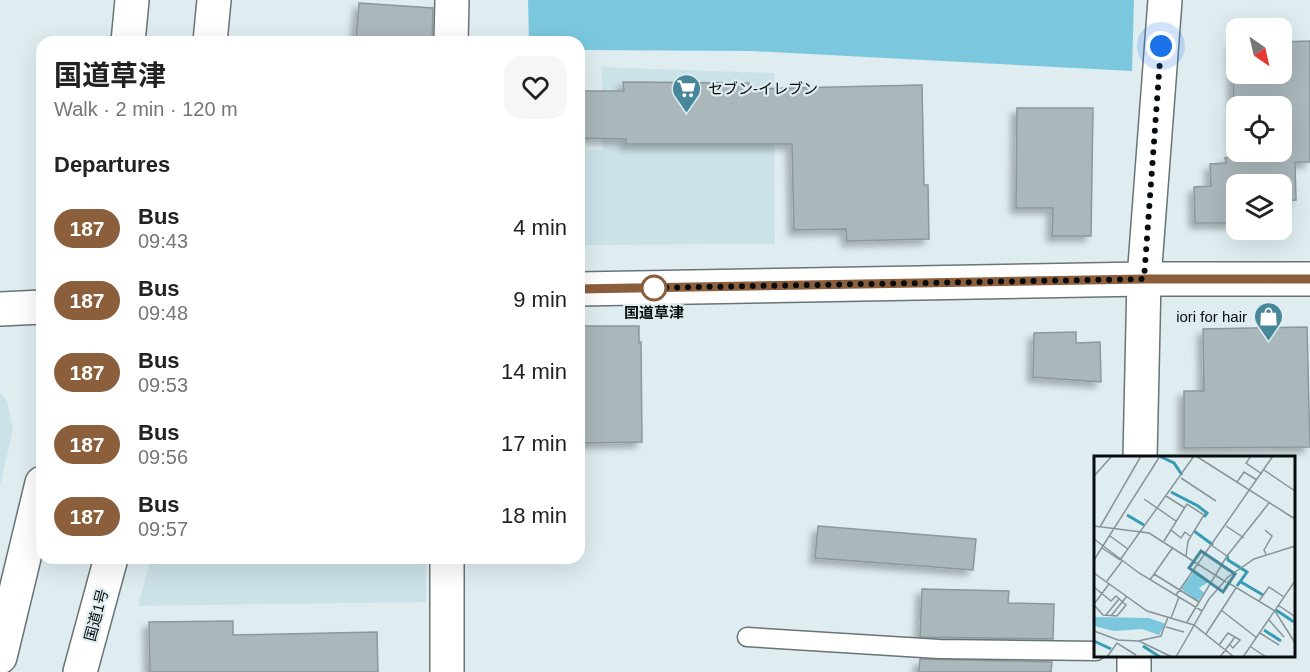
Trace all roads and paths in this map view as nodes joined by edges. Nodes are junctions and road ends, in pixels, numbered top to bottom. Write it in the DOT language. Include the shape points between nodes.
graph roads {
  1 [pos="132,0"];
  2 [pos="213,0"];
  3 [pos="453,0"];
  4 [pos="1165,0"];
  5 [pos="129,36"];
  6 [pos="210,36"];
  7 [pos="451,36"];
  8 [pos="1144,279"];
  9 [pos="1310,279"];
  10 [pos="585,289"];
  11 [pos="36,306"];
  12 [pos="0,309"];
  13 [pos="1140,456"];
  14 [pos="36,508"];
  15 [pos="109,564"];
  16 [pos="447,564"];
  17 [pos="747,637"];
  18 [pos="1094,651"];
  19 [pos="0,657"];
  20 [pos="80,672"];
  21 [pos="447,672"];
  1 -- 5 [label="main road"];
  2 -- 6 [label="main road"];
  3 -- 7 [label="main road"];
  4 -- 8 [label="main road"];
  8 -- 9 [label="main road"];
  8 -- 10 [label="main road"];
  8 -- 13 [label="main road"];
  11 -- 12 [label="main road"];
  14 -- 19 [label="main road"];
  15 -- 20 [label="main road, 国道1号"];
  16 -- 21 [label="main road"];
  17 -- 18 [label="lane" via="939,649"];
}
